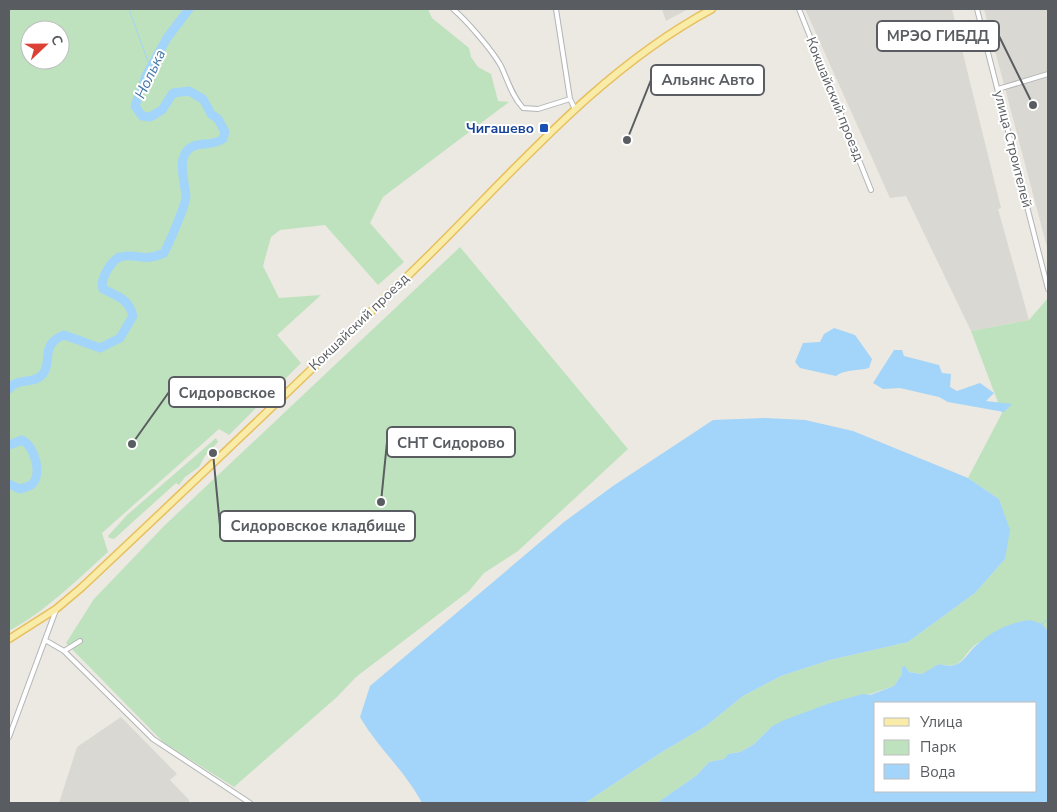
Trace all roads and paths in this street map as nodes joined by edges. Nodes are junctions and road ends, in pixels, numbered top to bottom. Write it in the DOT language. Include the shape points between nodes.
graph roads {
  1 [pos="453,9"];
  2 [pos="556,9"];
  3 [pos="712,9"];
  4 [pos="799,9"];
  5 [pos="976,9"];
  6 [pos="1048,74"];
  7 [pos="998,89"];
  8 [pos="570,99"];
  9 [pos="575,110"];
  10 [pos="871,190"];
  11 [pos="1048,289"];
  12 [pos="56,609"];
  13 [pos="9,639"];
  14 [pos="45,640"];
  15 [pos="80,642"];
  16 [pos="64,651"];
  17 [pos="9,737"];
  18 [pos="250,803"];
  1 -- 8 [label="street" via="495,57 523,108 538,108"];
  2 -- 8 [label="street"];
  3 -- 9 [label="main road, Кокшайский проезд" via="646,51"];
  4 -- 10 [label="street, Кокшайский проезд"];
  5 -- 7 [label="street, улица Строителей"];
  6 -- 7 [label="street"];
  7 -- 11 [label="street, улица Строителей"];
  8 -- 9 [label="street"];
  9 -- 12 [label="main road, Кокшайский проезд" via="195,481"];
  12 -- 13 [label="main road, Кокшайский проезд"];
  12 -- 14 [label="street"];
  14 -- 16 [label="street"];
  14 -- 17 [label="street"];
  15 -- 16 [label="street"];
  16 -- 18 [label="street" via="153,739"];
}
